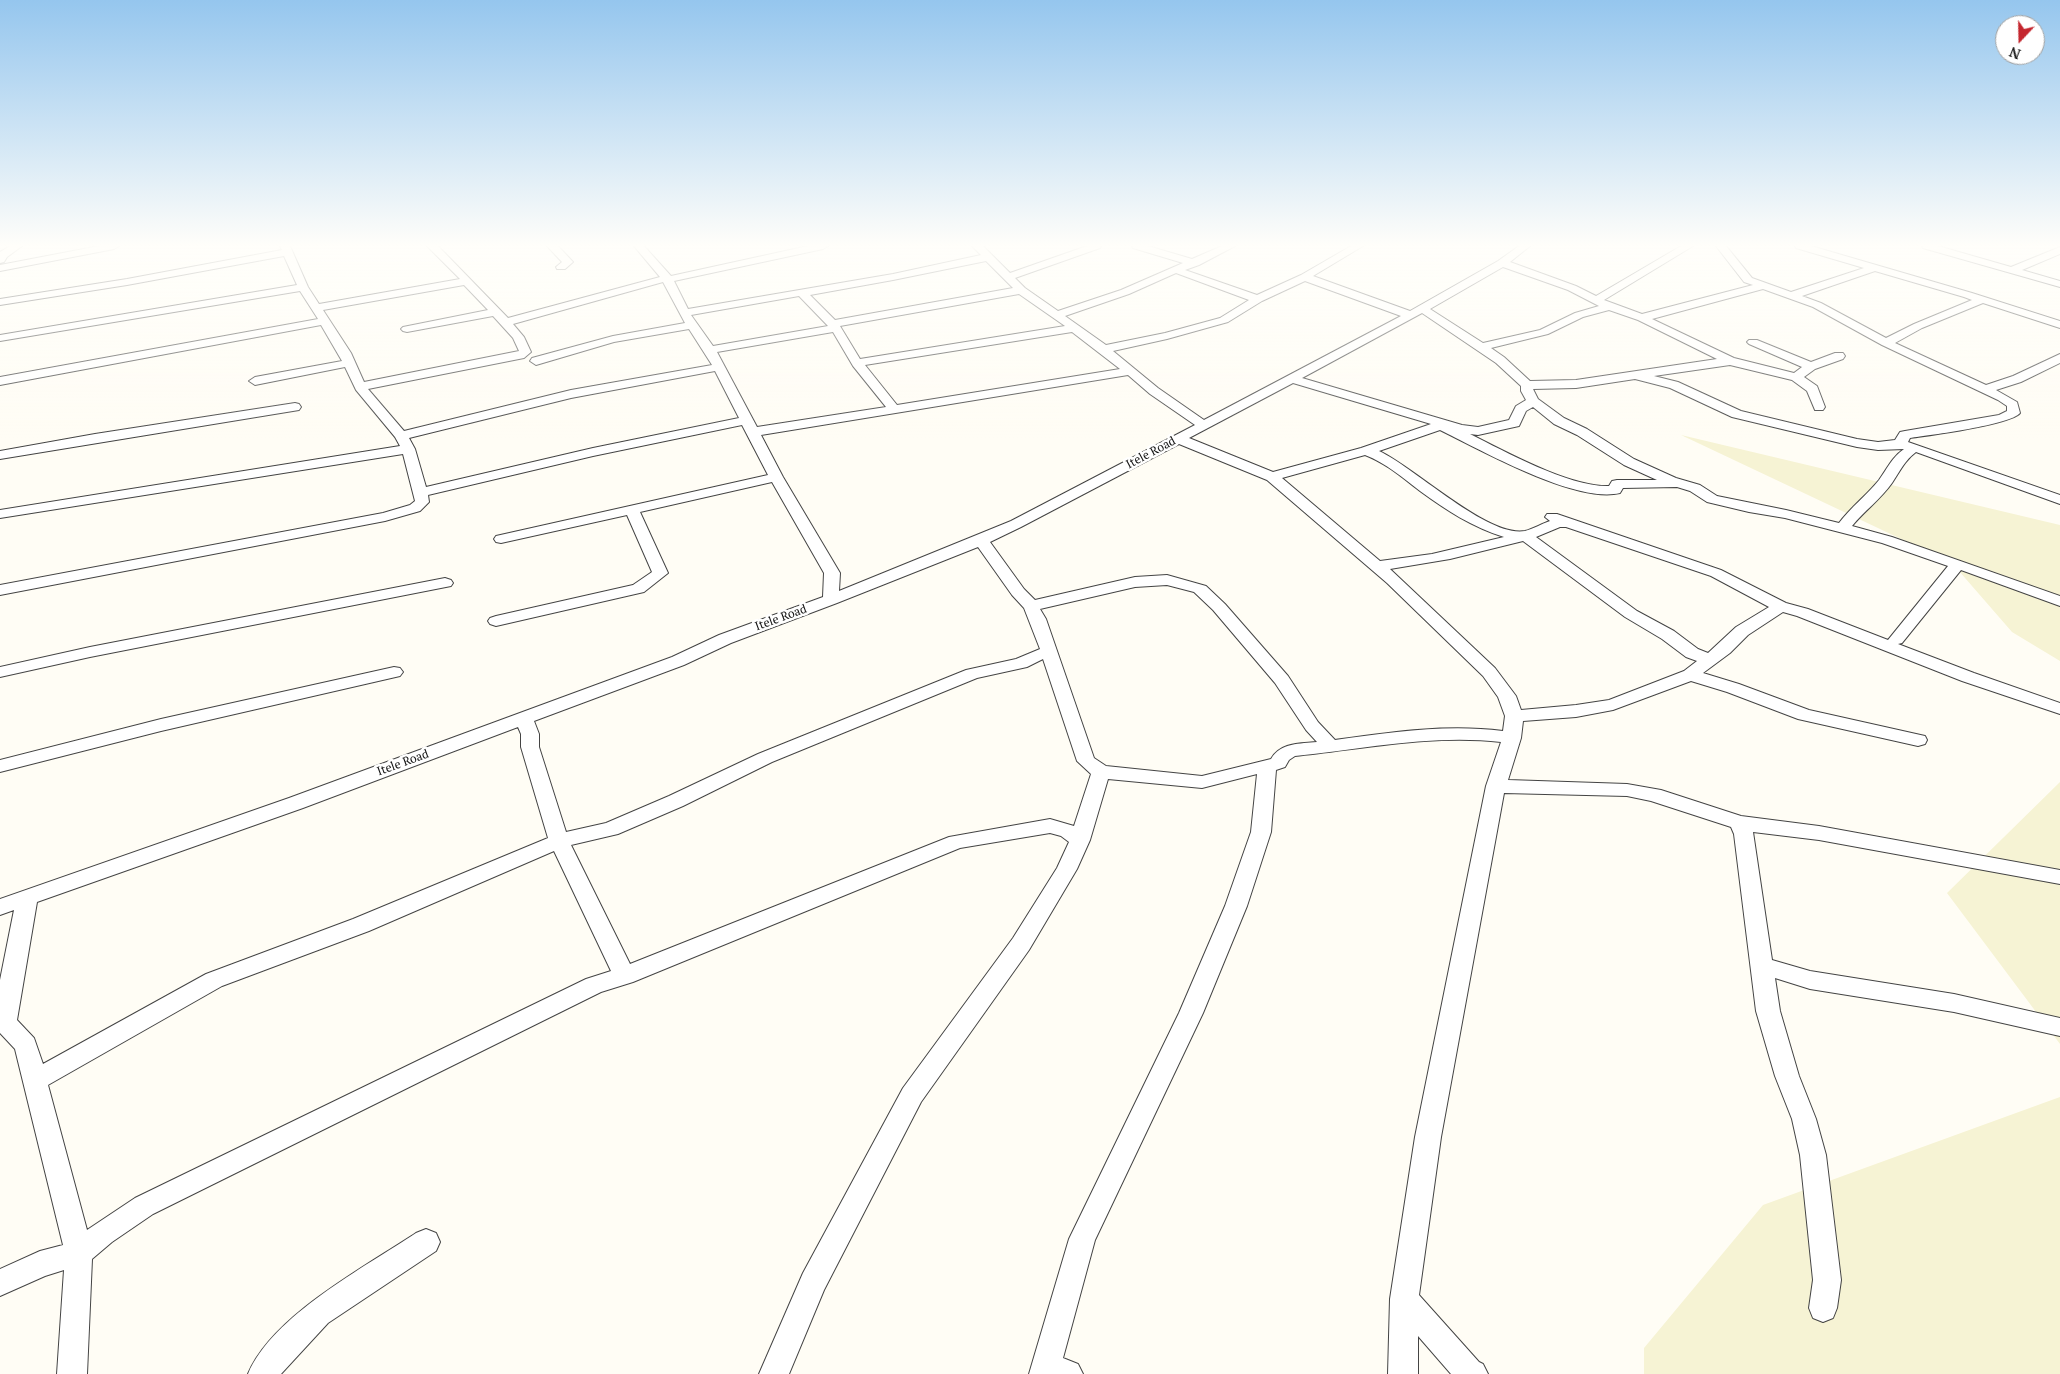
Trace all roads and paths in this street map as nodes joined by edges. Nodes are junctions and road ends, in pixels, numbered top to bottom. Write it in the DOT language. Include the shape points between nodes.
graph roads {
  1 [pos="166,310"];
  2 [pos="317,310"];
  3 [pos="550,310"];
  4 [pos="683,310"];
  5 [pos="700,310"];
  6 [pos="819,310"];
  7 [pos="916,310"];
  8 [pos="1049,310"];
  9 [pos="1071,310"];
  10 [pos="1240,310"];
  11 [pos="1417,310"];
  12 [pos="1425,310"];
  13 [pos="1597,310"];
  14 [pos="1618,310"];
  15 [pos="1672,310"];
  16 [pos="1826,310"];
  17 [pos="1957,310"];
  18 [pos="2014,310"];
  19 [pos="495,312"];
  20 [pos="684,313"];
  21 [pos="1056,315"];
  22 [pos="1642,318"];
  23 [pos="324,321"];
  24 [pos="506,322"];
  25 [pos="692,325"];
  26 [pos="2060,325"];
  27 [pos="834,326"];
  28 [pos="1075,328"];
  29 [pos="407,329"];
  30 [pos="0,338"];
  31 [pos="1753,342"];
  32 [pos="1886,343"];
  33 [pos="1480,347"];
  34 [pos="1104,349"];
  35 [pos="710,350"];
  36 [pos="1840,356"];
  37 [pos="2060,358"];
  38 [pos="536,361"];
  39 [pos="1730,361"];
  40 [pos="350,362"];
  41 [pos="857,363"];
  42 [pos="1811,366"];
  43 [pos="718,367"];
  44 [pos="1130,371"];
  45 [pos="1657,371"];
  46 [pos="1635,375"];
  47 [pos="1796,377"];
  48 [pos="1290,378"];
  49 [pos="0,381"];
  50 [pos="255,381"];
  51 [pos="1666,382"];
  52 [pos="1527,385"];
  53 [pos="360,387"];
  54 [pos="1985,390"];
  55 [pos="1533,401"];
  56 [pos="295,407"];
  57 [pos="1819,407"];
  58 [pos="895,410"];
  59 [pos="1203,425"];
  60 [pos="1441,425"];
  61 [pos="750,426"];
  62 [pos="1179,439"];
  63 [pos="405,442"];
  64 [pos="1900,444"];
  65 [pos="1915,447"];
  66 [pos="1366,451"];
  67 [pos="0,455"];
  68 [pos="776,477"];
  69 [pos="1272,477"];
  70 [pos="1695,488"];
  71 [pos="421,492"];
  72 [pos="2060,500"];
  73 [pos="632,510"];
  74 [pos="0,514"];
  75 [pos="1843,528"];
  76 [pos="1526,536"];
  77 [pos="500,539"];
  78 [pos="981,540"];
  79 [pos="1406,564"];
  80 [pos="1958,564"];
  81 [pos="1376,566"];
  82 [pos="1393,580"];
  83 [pos="445,583"];
  84 [pos="0,590"];
  85 [pos="831,600"];
  86 [pos="2060,601"];
  87 [pos="1031,606"];
  88 [pos="1781,607"];
  89 [pos="496,621"];
  90 [pos="1896,638"];
  91 [pos="1048,651"];
  92 [pos="1709,660"];
  93 [pos="0,672"];
  94 [pos="394,672"];
  95 [pos="1690,675"];
  96 [pos="2060,709"];
  97 [pos="1514,716"];
  98 [pos="524,718"];
  99 [pos="1512,738"];
  100 [pos="1918,740"];
  101 [pos="1332,747"];
  102 [pos="0,766"];
  103 [pos="1267,767"];
  104 [pos="1101,772"];
  105 [pos="1496,786"];
  106 [pos="1739,823"];
  107 [pos="1080,840"];
  108 [pos="559,841"];
  109 [pos="2060,877"];
  110 [pos="27,898"];
  111 [pos="0,908"];
  112 [pos="1762,965"];
  113 [pos="624,976"];
  114 [pos="2060,1027"];
  115 [pos="36,1080"];
  116 [pos="426,1242"];
  117 [pos="79,1252"];
  118 [pos="0,1283"];
  119 [pos="1404,1299"];
  120 [pos="1823,1308"];
  121 [pos="1052,1373"];
  122 [pos="72,1374"];
  123 [pos="263,1374"];
  124 [pos="774,1374"];
  125 [pos="1403,1374"];
  126 [pos="1467,1374"];
  1 -- 30 [label="street"];
  2 -- 23 [label="street"];
  3 -- 24 [label="street"];
  4 -- 20 [label="street"];
  5 -- 20 [label="street"];
  6 -- 27 [label="street"];
  7 -- 27 [label="street"];
  8 -- 21 [label="street"];
  9 -- 21 [label="street"];
  10 -- 34 [label="street" via="1224,320"];
  11 -- 48 [label="street, Itele Road"];
  12 -- 33 [label="street"];
  13 -- 33 [label="street" via="1544,332"];
  14 -- 22 [label="street"];
  15 -- 22 [label="street"];
  16 -- 32 [label="street"];
  17 -- 32 [label="street"];
  18 -- 26 [label="street"];
  19 -- 24 [label="street"];
  19 -- 29 [label="street"];
  20 -- 25 [label="street"];
  21 -- 28 [label="street"];
  22 -- 39 [label="street"];
  23 -- 40 [label="street"];
  23 -- 49 [label="street"];
  24 -- 53 [label="street" via="525,352 520,355"];
  25 -- 35 [label="street"];
  25 -- 38 [label="street" via="613,339"];
  27 -- 35 [label="street"];
  27 -- 41 [label="street"];
  28 -- 34 [label="street"];
  28 -- 41 [label="street"];
  31 -- 42 [label="street"];
  32 -- 54 [label="street"];
  33 -- 52 [label="street"];
  34 -- 44 [label="street"];
  35 -- 43 [label="street"];
  36 -- 42 [label="street"];
  37 -- 54 [label="street"];
  39 -- 45 [label="street"];
  39 -- 47 [label="street"];
  40 -- 50 [label="street"];
  40 -- 53 [label="street"];
  41 -- 58 [label="street"];
  42 -- 47 [label="street"];
  43 -- 61 [label="street"];
  43 -- 63 [label="street" via="570,394"];
  44 -- 58 [label="street"];
  44 -- 59 [label="street"];
  45 -- 46 [label="street"];
  45 -- 51 [label="street"];
  46 -- 51 [label="street"];
  46 -- 52 [label="street" via="1576,384"];
  47 -- 57 [label="street" via="1813,389"];
  48 -- 59 [label="street, Itele Road"];
  48 -- 60 [label="street"];
  51 -- 64 [label="street" via="1737,414 1857,443 1878,446"];
  52 -- 55 [label="street"];
  53 -- 63 [label="street"];
  54 -- 64 [label="street" via="2002,397 2012,405 2014,413 1994,420 1905,435"];
  55 -- 60 [label="street" via="1521,409 1514,423 1470,430"];
  55 -- 70 [label="street" via="1629,462"];
  56 -- 67 [label="street"];
  58 -- 61 [label="street"];
  59 -- 62 [label="street, Itele Road"];
  60 -- 66 [label="street"];
  60 -- 70 [label="street" via="1546,474 1606,493 1615,490 1617,484"];
  61 -- 68 [label="street"];
  61 -- 71 [label="street" via="593,452"];
  62 -- 69 [label="street"];
  62 -- 78 [label="street, Itele Road"];
  63 -- 71 [label="street"];
  63 -- 74 [label="street"];
  64 -- 65 [label="street"];
  65 -- 72 [label="street"];
  65 -- 75 [label="street" via="1905,454 1886,481"];
  66 -- 69 [label="street"];
  66 -- 76 [label="street" via="1399,468 1448,504 1487,527 1510,535"];
  68 -- 73 [label="street"];
  68 -- 85 [label="street" via="832,573"];
  69 -- 81 [label="street"];
  70 -- 75 [label="street" via="1712,499"];
  71 -- 84 [label="street" via="422,502 415,508 385,517"];
  73 -- 77 [label="street"];
  73 -- 89 [label="street" via="660,573 638,589"];
  75 -- 80 [label="street"];
  76 -- 79 [label="street"];
  76 -- 88 [label="street" via="1560,519 1716,573"];
  76 -- 92 [label="street" via="1631,614"];
  78 -- 85 [label="street, Itele Road"];
  78 -- 87 [label="street"];
  79 -- 81 [label="street"];
  79 -- 82 [label="street"];
  80 -- 86 [label="street"];
  80 -- 90 [label="street"];
  81 -- 82 [label="street"];
  82 -- 97 [label="street" via="1488,672 1507,696"];
  83 -- 93 [label="street"];
  85 -- 98 [label="street, Itele Road"];
  87 -- 91 [label="street"];
  87 -- 101 [label="street" via="1135,582 1167,580 1200,589 1282,680 1312,726"];
  88 -- 92 [label="street" via="1742,631"];
  88 -- 96 [label="street" via="1802,612"];
  91 -- 104 [label="street" via="1086,761"];
  91 -- 108 [label="street" via="1021,663 972,674 838,728 612,830"];
  92 -- 95 [label="street"];
  94 -- 102 [label="street" via="161,725"];
  95 -- 97 [label="street" via="1613,705"];
  95 -- 100 [label="street" via="1804,715"];
  97 -- 99 [label="street"];
  98 -- 108 [label="street"];
  98 -- 110 [label="street, Itele Road"];
  99 -- 101 [label="street" via="1473,733 1404,737"];
  99 -- 105 [label="street"];
  101 -- 103 [label="street" via="1290,750 1278,763"];
  103 -- 104 [label="street" via="1202,782"];
  103 -- 121 [label="street" via="1262,832 1236,906 1191,1013 1082,1238"];
  104 -- 107 [label="street"];
  105 -- 106 [label="street" via="1627,790 1654,795"];
  105 -- 119 [label="street" via="1428,1137"];
  106 -- 109 [label="street"];
  106 -- 112 [label="street" via="1744,834"];
  107 -- 113 [label="street" via="1068,831 1050,826 956,842"];
  107 -- 124 [label="street" via="1067,869 1021,944 912,1095 813,1282"];
  108 -- 113 [label="street"];
  108 -- 115 [label="street" via="361,925 214,980"];
  110 -- 111 [label="street, Itele Road"];
  110 -- 115 [label="street" via="5,1023 26,1045"];
  112 -- 114 [label="street" via="1810,980 1954,1003"];
  112 -- 120 [label="street" via="1768,1011 1813,1155 1827,1280"];
  113 -- 117 [label="street" via="594,985 144,1206"];
  115 -- 117 [label="street"];
  116 -- 123 [label="street" via="318,1313"];
  117 -- 118 [label="street" via="40,1264"];
  117 -- 122 [label="street"];
  119 -- 125 [label="street"];
  119 -- 126 [label="street"];
}
